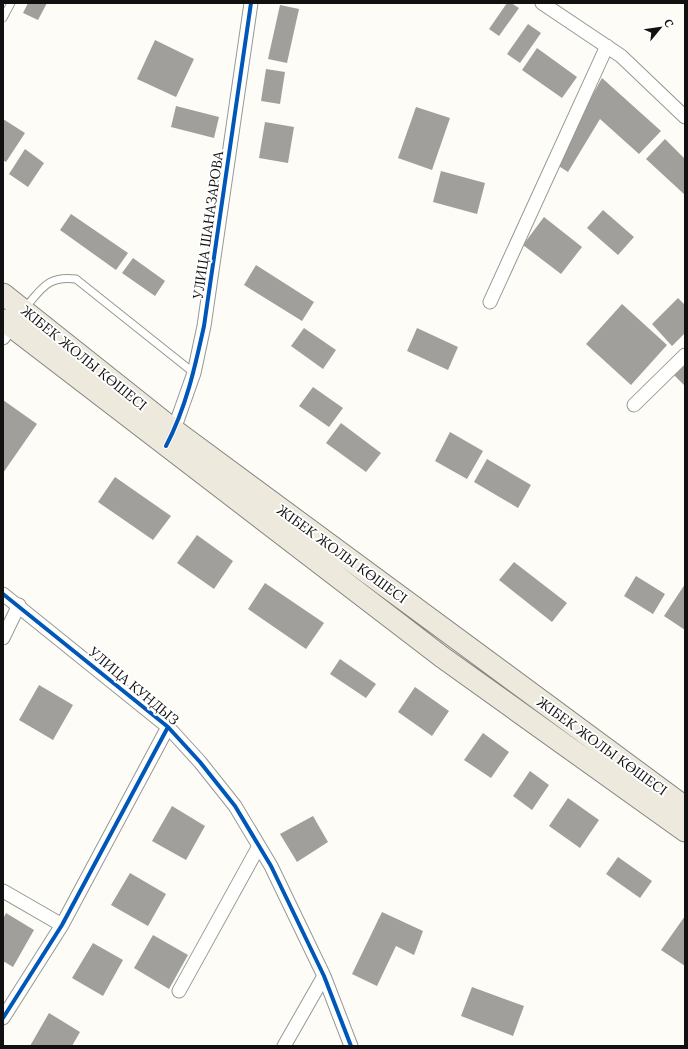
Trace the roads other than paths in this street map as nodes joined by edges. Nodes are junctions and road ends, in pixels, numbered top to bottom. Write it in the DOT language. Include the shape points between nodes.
graph roads {
  1 [pos="11,3"];
  2 [pos="251,3"];
  3 [pos="542,3"];
  4 [pos="3,18"];
  5 [pos="607,46"];
  6 [pos="685,117"];
  7 [pos="3,294"];
  8 [pos="490,302"];
  9 [pos="12,322"];
  10 [pos="685,355"];
  11 [pos="194,373"];
  12 [pos="634,405"];
  13 [pos="170,438"];
  14 [pos="3,594"];
  15 [pos="19,606"];
  16 [pos="3,638"];
  17 [pos="168,727"];
  18 [pos="685,807"];
  19 [pos="685,832"];
  20 [pos="259,846"];
  21 [pos="3,891"];
  22 [pos="62,925"];
  23 [pos="324,976"];
  24 [pos="178,991"];
  25 [pos="3,1018"];
  26 [pos="284,1046"];
  27 [pos="350,1046"];
  1 -- 4 [label="lane"];
  2 -- 11 [label="street, УЛИЦА ШАНАЗАРОВА" via="204,326"];
  3 -- 5 [label="street"];
  5 -- 6 [label="street" via="621,56"];
  5 -- 8 [label="street"];
  7 -- 9 [label="main road, ЖІБЕК ЖОЛЫ КӨШЕСІ"];
  9 -- 11 [label="lane" via="52,280 63,277 76,279"];
  9 -- 13 [label="main road, ЖІБЕК ЖОЛЫ КӨШЕСІ"];
  10 -- 12 [label="street"];
  11 -- 13 [label="street, УЛИЦА ШАНАЗАРОВА"];
  13 -- 18 [label="main road, ЖІБЕК ЖОЛЫ КӨШЕСІ"];
  13 -- 19 [label="main road, ЖІБЕК ЖОЛЫ КӨШЕСІ" via="442,657"];
  14 -- 15 [label="street, УЛИЦА КУНДЫЗ"];
  15 -- 16 [label="street"];
  15 -- 17 [label="street, УЛИЦА КУНДЫЗ"];
  17 -- 20 [label="street, УЛИЦА КУНДЫЗ" via="235,806"];
  17 -- 22 [label="street"];
  20 -- 23 [label="street, УЛИЦА КУНДЫЗ"];
  20 -- 24 [label="street"];
  21 -- 22 [label="street"];
  22 -- 25 [label="street"];
  23 -- 26 [label="street"];
  23 -- 27 [label="street, УЛИЦА КУНДЫЗ"];
}
